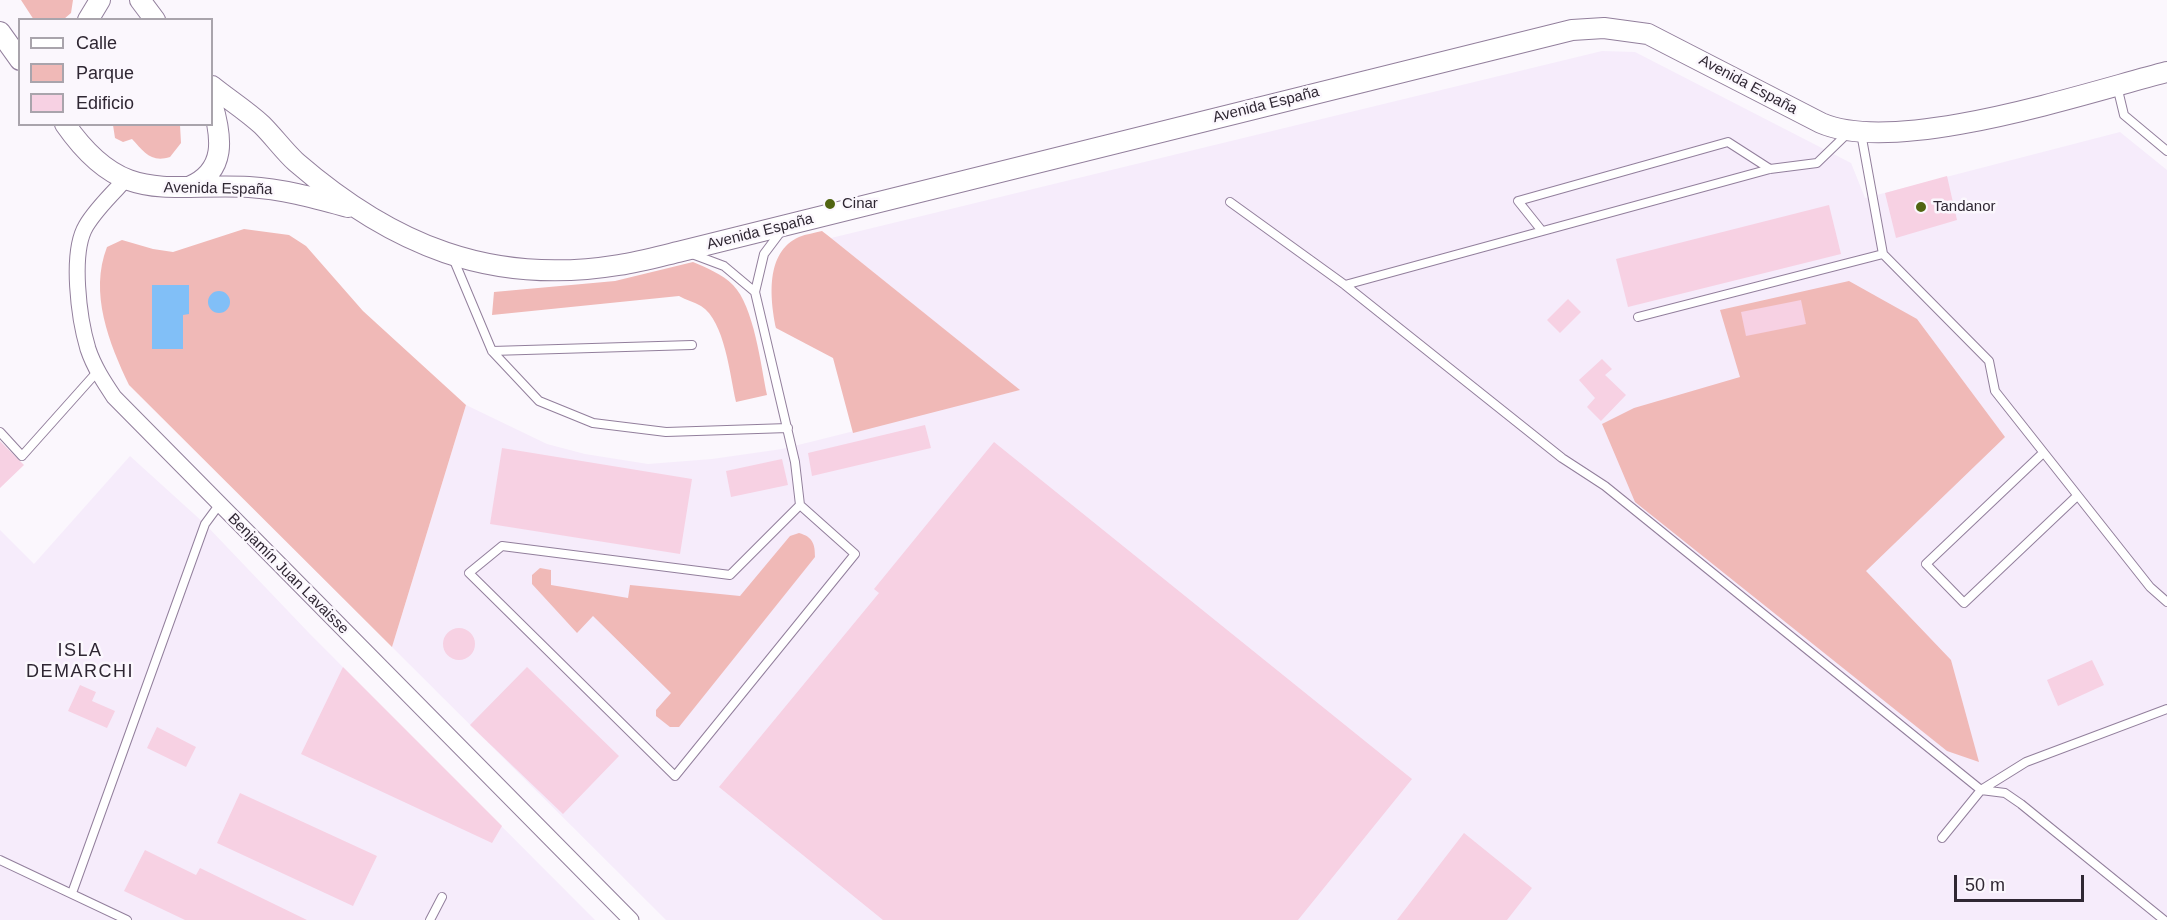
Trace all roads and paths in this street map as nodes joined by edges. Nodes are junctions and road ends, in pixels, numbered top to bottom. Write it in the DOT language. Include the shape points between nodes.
graph roads {
  1 [pos="100,0"];
  2 [pos="140,0"];
  3 [pos="89,18"];
  4 [pos="154,18"];
  5 [pos="9,40"];
  6 [pos="18,56"];
  7 [pos="2167,72"];
  8 [pos="2117,85"];
  9 [pos="213,87"];
  10 [pos="213,107"];
  11 [pos="69,128"];
  12 [pos="1855,133"];
  13 [pos="2167,151"];
  14 [pos="1770,168"];
  15 [pos="125,180"];
  16 [pos="186,189"];
  17 [pos="1230,202"];
  18 [pos="357,209"];
  19 [pos="788,225"];
  20 [pos="1542,231"];
  21 [pos="682,251"];
  22 [pos="452,254"];
  23 [pos="1884,254"];
  24 [pos="1345,285"];
  25 [pos="755,292"];
  26 [pos="1638,317"];
  27 [pos="692,345"];
  28 [pos="492,351"];
  29 [pos="98,372"];
  30 [pos="788,428"];
  31 [pos="0,432"];
  32 [pos="2043,453"];
  33 [pos="2077,495"];
  34 [pos="219,505"];
  35 [pos="800,505"];
  36 [pos="2167,602"];
  37 [pos="2167,709"];
  38 [pos="1981,789"];
  39 [pos="1942,838"];
  40 [pos="0,860"];
  41 [pos="72,893"];
  42 [pos="442,897"];
  43 [pos="127,920"];
  44 [pos="430,920"];
  45 [pos="631,920"];
  46 [pos="2164,920"];
  1 -- 3 [label="street"];
  2 -- 4 [label="street"];
  5 -- 6 [label="street"];
  7 -- 8 [label="street, Avenida España"];
  8 -- 12 [label="street, Avenida España" via="1976,120 1905,131"];
  8 -- 13 [label="lane" via="2124,115"];
  9 -- 18 [label="street, Avenida España"];
  10 -- 16 [label="street" via="218,128 217,159 209,176"];
  11 -- 15 [label="street, Avenida España" via="93,159"];
  12 -- 14 [label="lane" via="1816,163"];
  12 -- 19 [label="street, Avenida España" via="1821,123 1665,40 1635,31 1591,28 1549,34"];
  12 -- 23 [label="lane"];
  14 -- 20 [label="lane"];
  14 -- 20 [label="lane" via="1728,142 1518,201"];
  15 -- 16 [label="street, Avenida España" via="145,186"];
  15 -- 29 [label="street, Benjamín Juan Lavaisse" via="85,227 80,247 81,314 88,349"];
  16 -- 18 [label="street, Avenida España" via="278,190"];
  17 -- 24 [label="lane"];
  18 -- 22 [label="street, Avenida España" via="397,232"];
  19 -- 21 [label="street, Avenida España"];
  19 -- 25 [label="lane" via="764,254"];
  20 -- 24 [label="lane"];
  21 -- 22 [label="street, Avenida España" via="620,265 540,270 482,264"];
  21 -- 25 [label="lane" via="724,266"];
  22 -- 28 [label="lane"];
  23 -- 26 [label="lane"];
  23 -- 32 [label="lane" via="1989,361 1995,391"];
  24 -- 38 [label="lane" via="1562,458 1605,486"];
  25 -- 30 [label="lane"];
  27 -- 28 [label="lane"];
  28 -- 30 [label="lane" via="539,401 593,423 666,432"];
  29 -- 31 [label="lane" via="22,456"];
  29 -- 34 [label="street, Benjamín Juan Lavaisse" via="125,409"];
  30 -- 35 [label="lane"];
  32 -- 33 [label="lane"];
  32 -- 33 [label="lane" via="1926,564 1964,603"];
  33 -- 36 [label="lane" via="2150,587"];
  34 -- 41 [label="lane" via="205,524"];
  34 -- 45 [label="street, Benjamín Juan Lavaisse"];
  35 -- 35 [label="lane" via="730,575 502,546 469,573 675,776 855,554"];
  37 -- 38 [label="lane" via="2026,762"];
  38 -- 39 [label="lane"];
  38 -- 46 [label="lane" via="2005,794 2021,804"];
  40 -- 41 [label="lane"];
  41 -- 43 [label="lane"];
  42 -- 44 [label="lane"];
}
